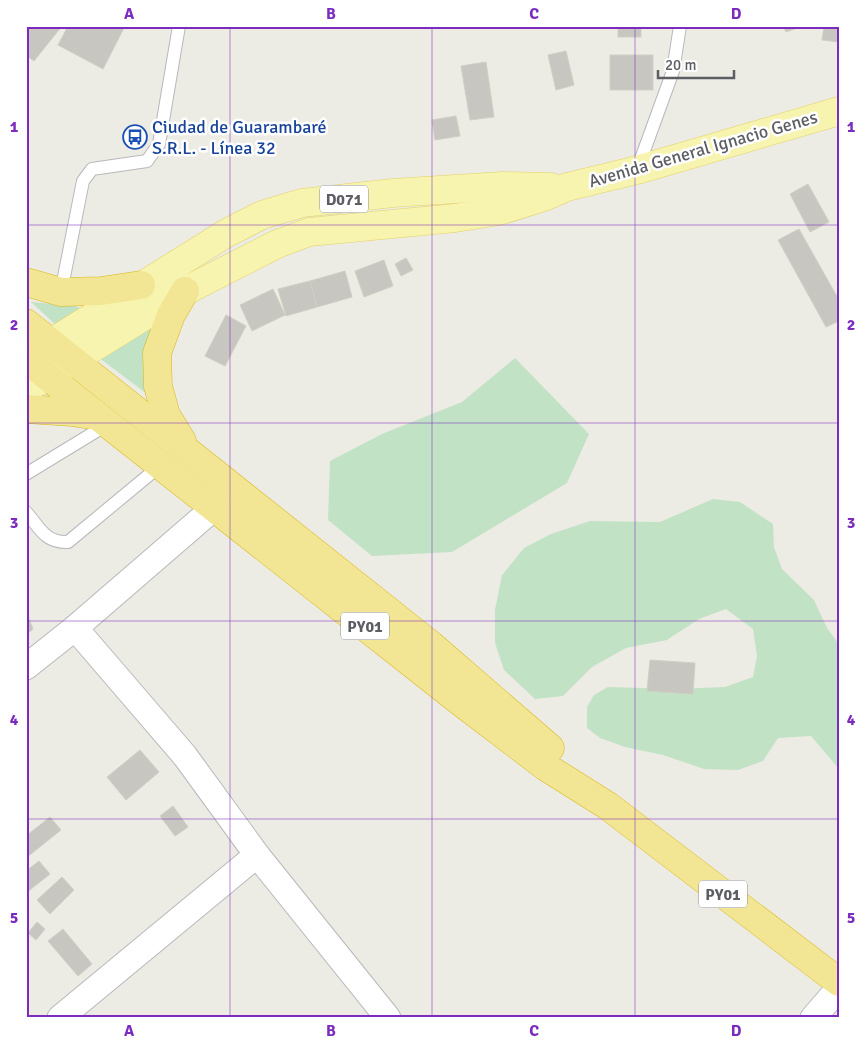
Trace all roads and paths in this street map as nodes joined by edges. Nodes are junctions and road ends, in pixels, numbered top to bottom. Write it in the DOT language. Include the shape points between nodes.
graph roads {
  1 [pos="179,26"];
  2 [pos="680,26"];
  3 [pos="839,111"];
  4 [pos="638,170"];
  5 [pos="567,187"];
  6 [pos="26,282"];
  7 [pos="141,285"];
  8 [pos="185,291"];
  9 [pos="61,292"];
  10 [pos="26,323"];
  11 [pos="52,343"];
  12 [pos="26,358"];
  13 [pos="72,361"];
  14 [pos="36,383"];
  15 [pos="26,409"];
  16 [pos="103,420"];
  17 [pos="191,455"];
  18 [pos="160,465"];
  19 [pos="26,474"];
  20 [pos="215,507"];
  21 [pos="26,512"];
  22 [pos="75,628"];
  23 [pos="26,667"];
  24 [pos="608,806"];
  25 [pos="257,854"];
  26 [pos="839,982"];
  27 [pos="839,988"];
  28 [pos="60,1018"];
  29 [pos="388,1018"];
  30 [pos="813,1018"];
  1 -- 9 [label="lane" via="159,144 147,161 92,169 83,181"];
  2 -- 4 [label="lane" via="673,71"];
  3 -- 4 [label="main road, Avenida General Ignacio Genes / D071"];
  4 -- 5 [label="main road, Avenida General Ignacio Genes / D071"];
  5 -- 7 [label="main road, Avenida General Ignacio Genes / D071" via="502,186 302,203 262,215 240,226"];
  5 -- 8 [label="main road, Avenida General Ignacio Genes / D071" via="499,211 309,232 277,244"];
  6 -- 9 [label="highway"];
  7 -- 9 [label="highway" via="101,292"];
  7 -- 11 [label="main road, Avenida General Ignacio Genes / D071"];
  8 -- 13 [label="main road, Avenida General Ignacio Genes / D071"];
  8 -- 17 [label="highway" via="171,315 157,353 158,386 166,414"];
  10 -- 11 [label="highway, PY01"];
  11 -- 12 [label="main road, D071"];
  11 -- 13 [label="highway, PY01"];
  12 -- 14 [label="highway, PY01"];
  13 -- 14 [label="main road, D071"];
  13 -- 17 [label="highway, PY01"];
  14 -- 16 [label="highway, PY01"];
  15 -- 16 [label="highway" via="72,412"];
  16 -- 18 [label="highway, PY01"];
  16 -- 19 [label="lane"];
  17 -- 24 [label="highway, PY01" via="431,646 562,759"];
  18 -- 20 [label="highway, PY01"];
  18 -- 21 [label="lane" via="68,542 50,540"];
  20 -- 22 [label="street"];
  20 -- 24 [label="highway, PY01" via="546,767"];
  22 -- 23 [label="street"];
  22 -- 25 [label="street" via="185,756"];
  24 -- 26 [label="highway, PY01"];
  25 -- 28 [label="street"];
  25 -- 29 [label="street"];
  27 -- 30 [label="street"];
}
